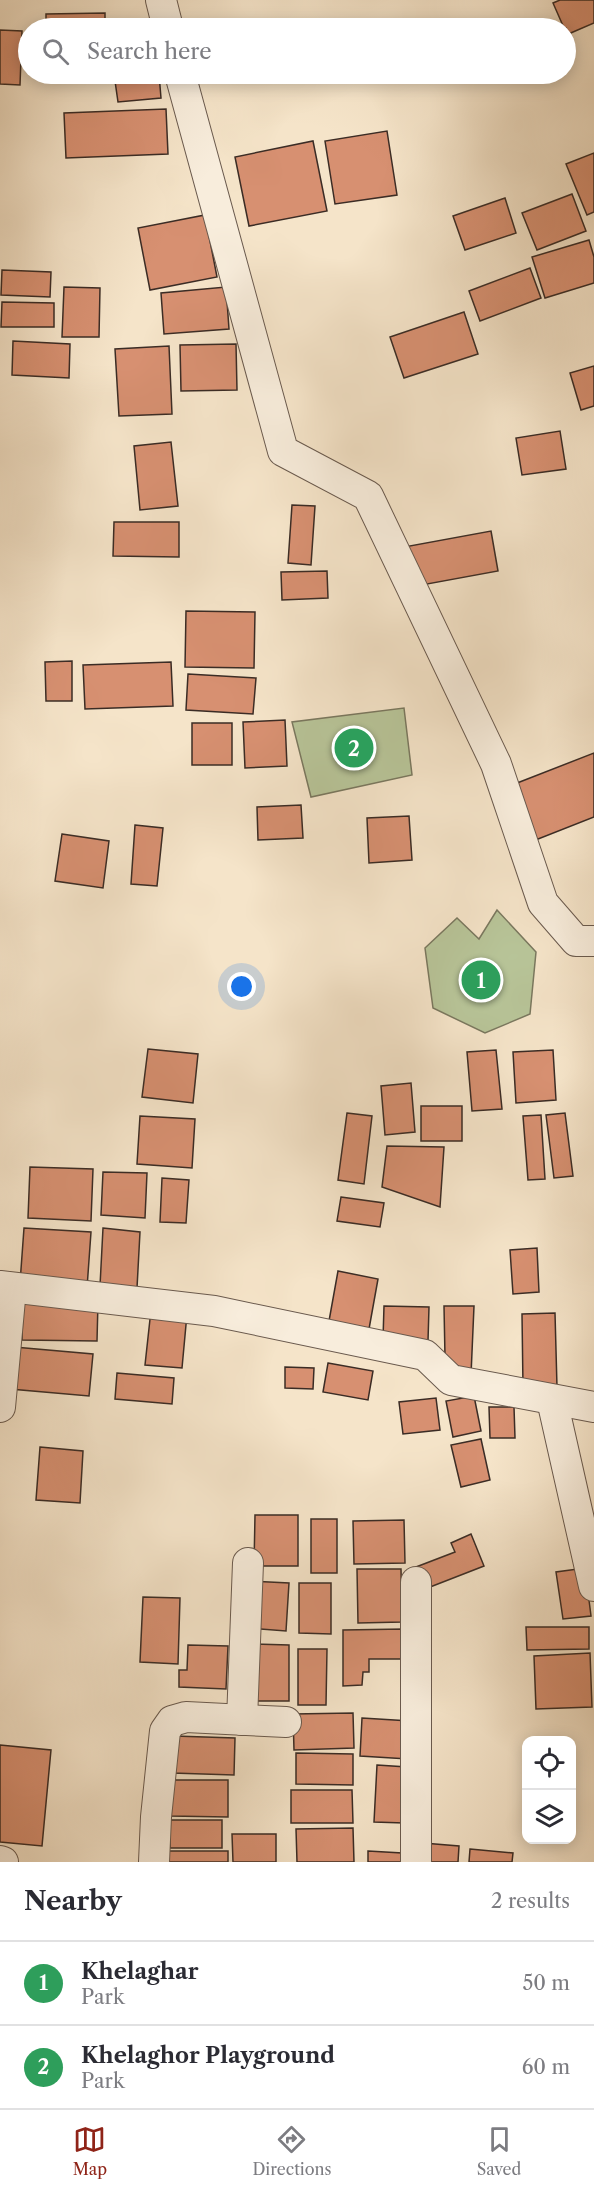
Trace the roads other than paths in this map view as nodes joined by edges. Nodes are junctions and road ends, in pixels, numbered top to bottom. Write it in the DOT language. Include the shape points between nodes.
graph roads {
  1 [pos="161,0"];
  2 [pos="166,18"];
  3 [pos="183,84"];
  4 [pos="594,941"];
  5 [pos="5,1287"];
  6 [pos="552,1400"];
  7 [pos="0,1407"];
  8 [pos="594,1407"];
  9 [pos="248,1563"];
  10 [pos="416,1582"];
  11 [pos="594,1586"];
  12 [pos="242,1720"];
  13 [pos="286,1722"];
  14 [pos="154,1862"];
  15 [pos="416,1862"];
  1 -- 2 [label="street"];
  3 -- 4 [label="street" via="283,451 368,496 496,764 543,903 576,941"];
  5 -- 6 [label="street" via="225,1313 425,1355 451,1380"];
  5 -- 7 [label="street"];
  6 -- 8 [label="street"];
  6 -- 11 [label="street"];
  9 -- 12 [label="street"];
  10 -- 15 [label="street"];
  12 -- 13 [label="street"];
  12 -- 14 [label="street" via="186,1717 172,1721 165,1731"];
}
